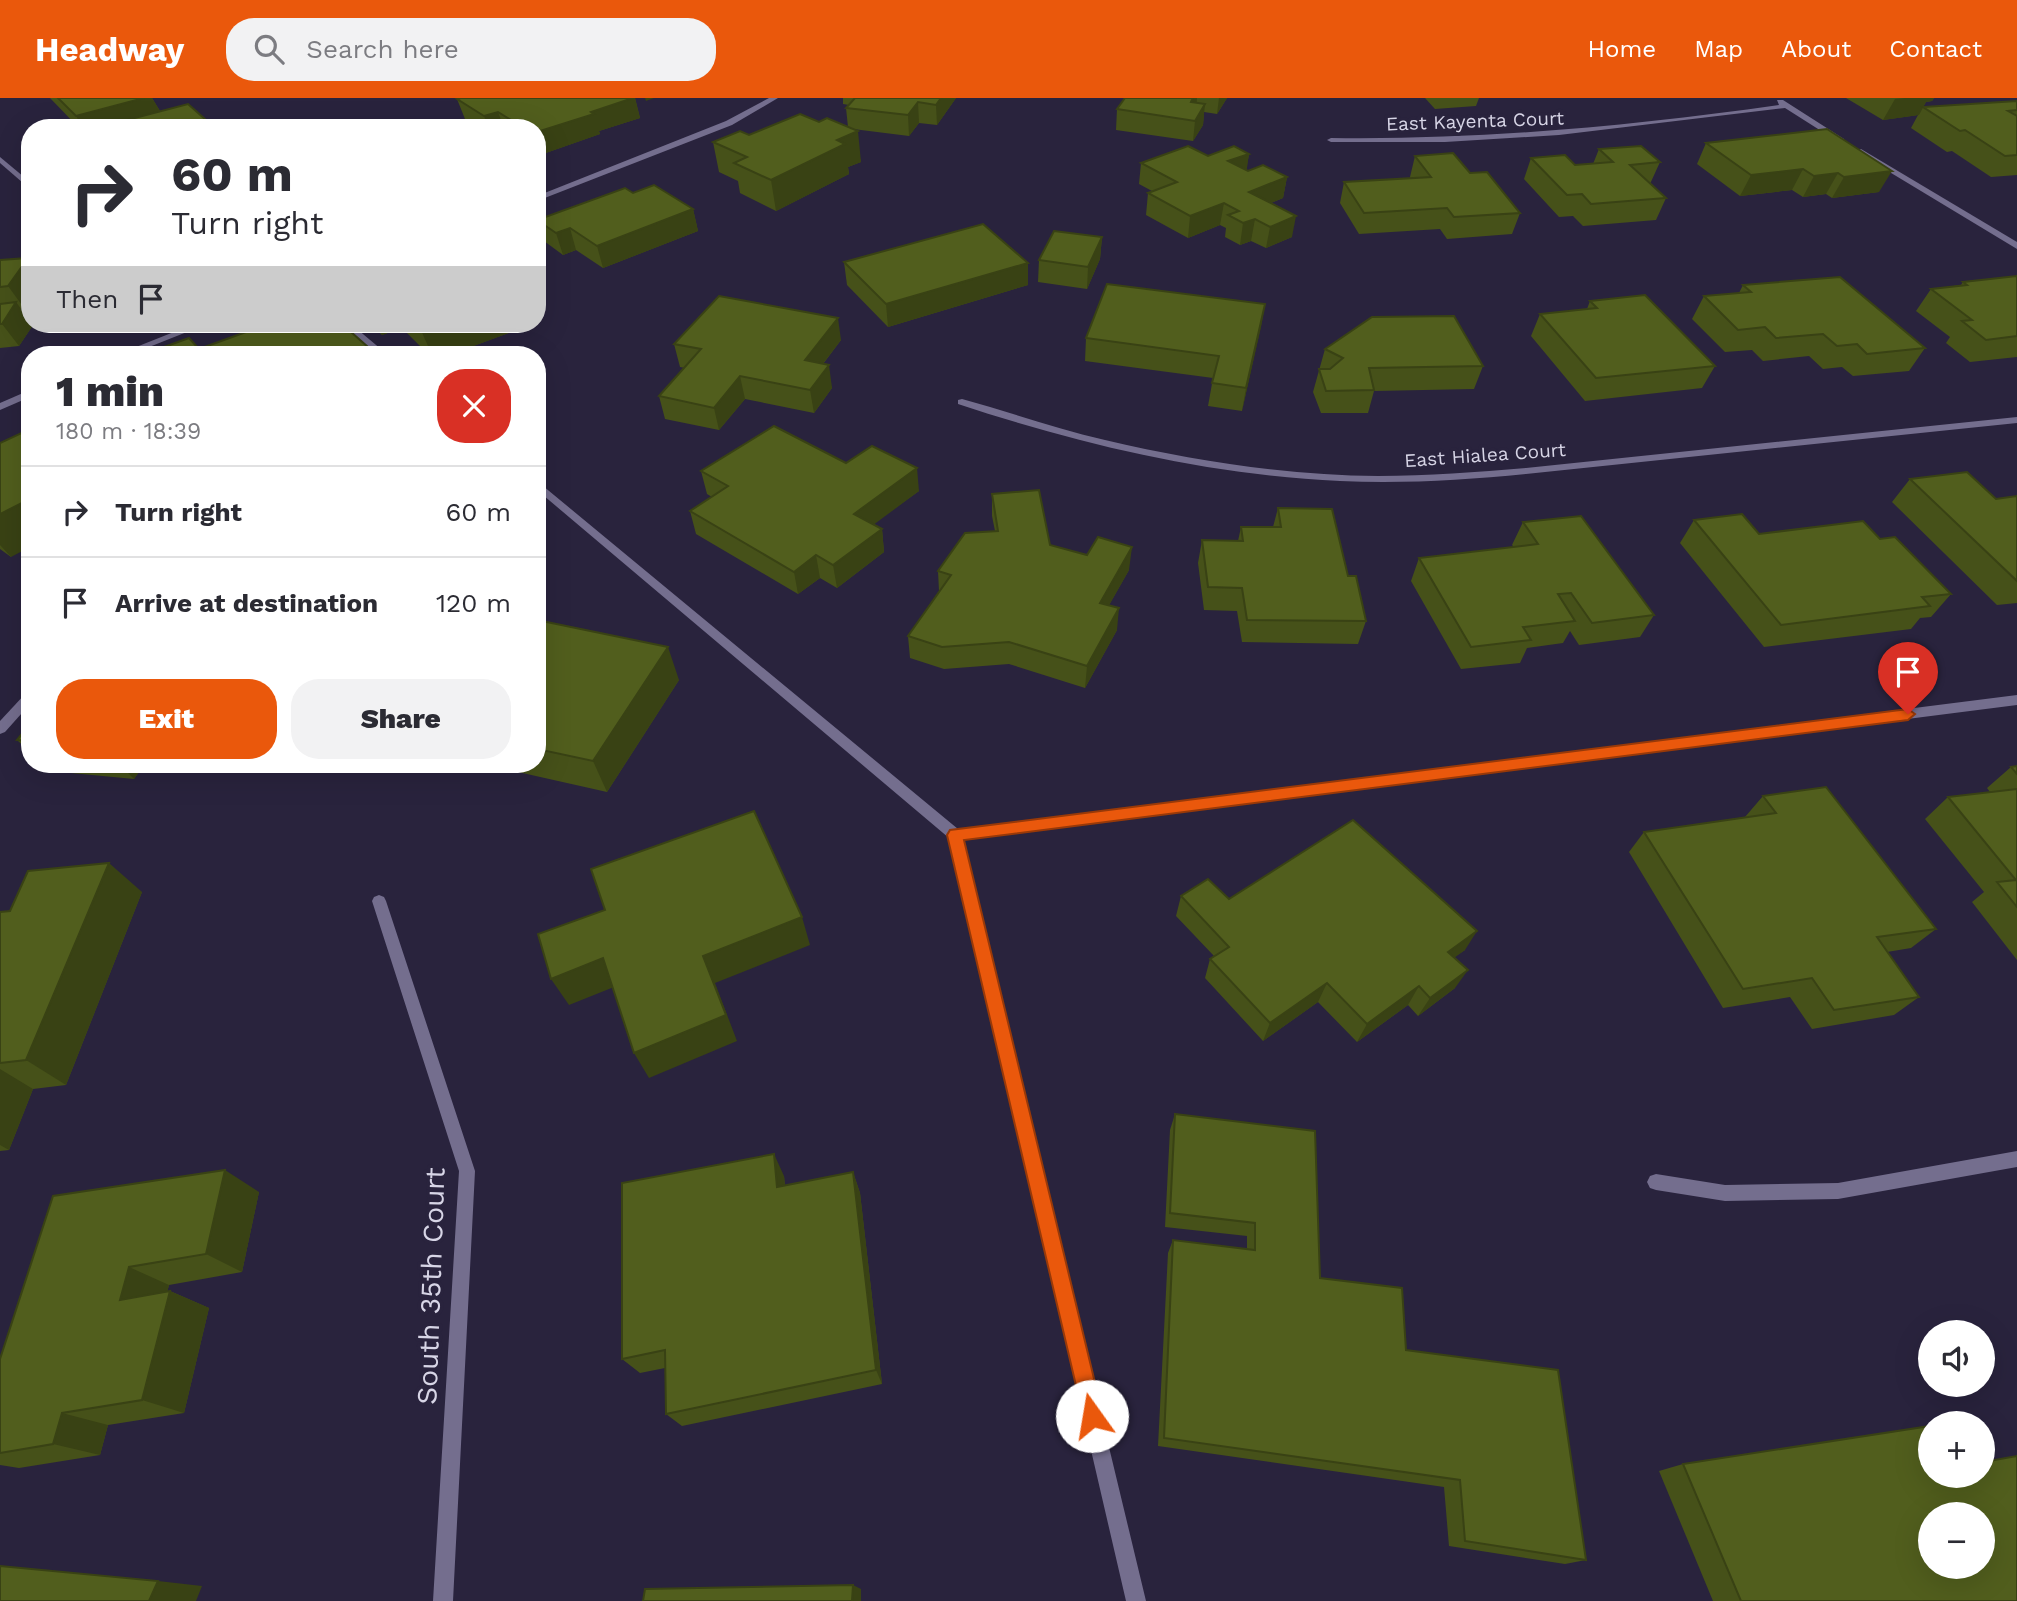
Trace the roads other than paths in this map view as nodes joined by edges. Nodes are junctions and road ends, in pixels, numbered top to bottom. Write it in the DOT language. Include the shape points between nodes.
graph roads {
  1 [pos="774,98"];
  2 [pos="1773,98"];
  3 [pos="1786,106"];
  4 [pos="1331,140"];
  5 [pos="1843,141"];
  6 [pos="1855,148"];
  7 [pos="0,159"];
  8 [pos="21,179"];
  9 [pos="546,195"];
  10 [pos="2017,246"];
  11 [pos="177,333"];
  12 [pos="357,333"];
  13 [pos="144,346"];
  14 [pos="372,346"];
  15 [pos="21,397"];
  16 [pos="962,402"];
  17 [pos="0,407"];
  18 [pos="2017,420"];
  19 [pos="546,492"];
  20 [pos="2017,701"];
  21 [pos="21,706"];
  22 [pos="0,729"];
  23 [pos="955,835"];
  24 [pos="379,901"];
  25 [pos="2017,1159"];
  26 [pos="1656,1182"];
  27 [pos="443,1601"];
  28 [pos="1136,1601"];
  1 -- 9 [label="street" via="718,128"];
  2 -- 3 [label="street"];
  3 -- 4 [label="street, East Kayenta Court" via="1512,138"];
  3 -- 5 [label="street"];
  6 -- 10 [label="street"];
  7 -- 8 [label="street"];
  11 -- 13 [label="street"];
  12 -- 14 [label="street"];
  15 -- 17 [label="street"];
  16 -- 18 [label="street, East Hialea Court" via="1021,423 1203,464 1328,477 1404,479 1529,471"];
  19 -- 23 [label="street"];
  20 -- 23 [label="street"];
  21 -- 22 [label="street"];
  23 -- 28 [label="street"];
  24 -- 27 [label="street, South 35th Court" via="467,1171"];
  25 -- 26 [label="street" via="1838,1191 1725,1193"];
}
